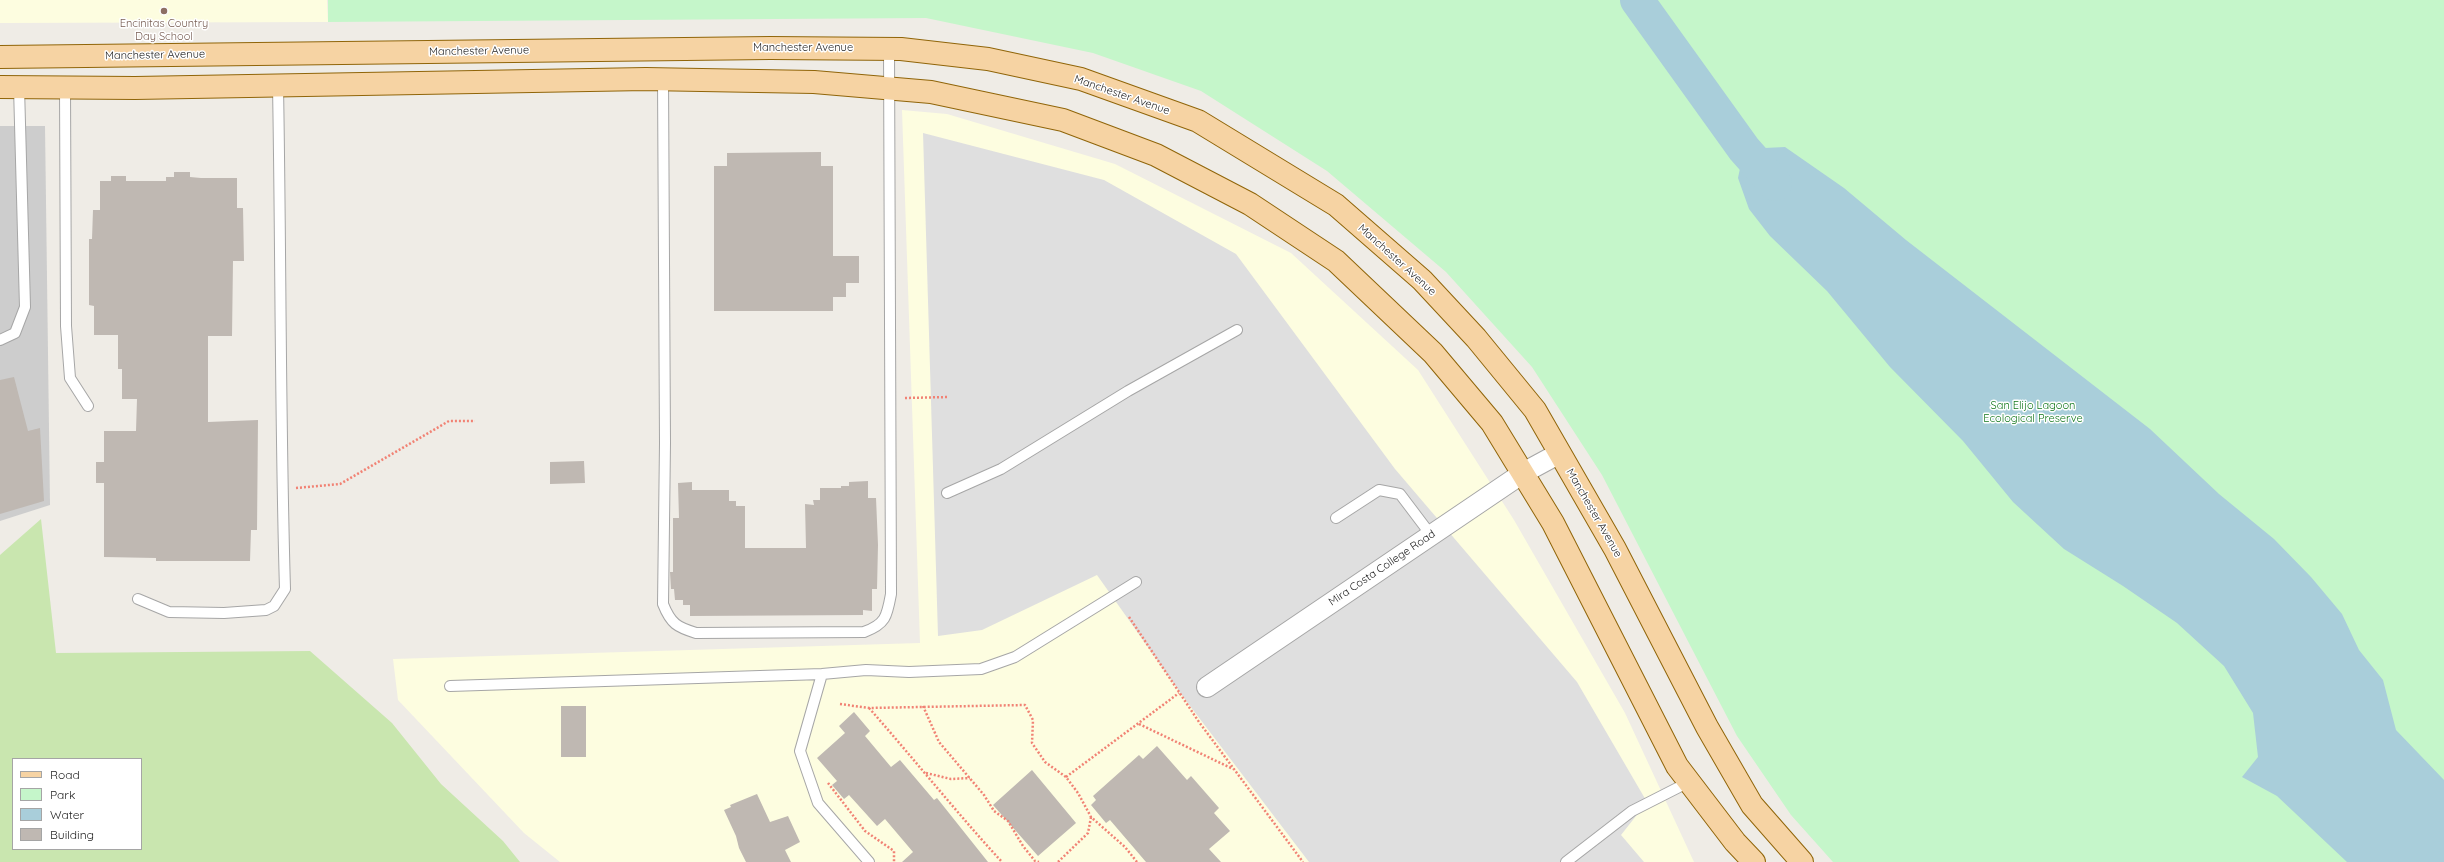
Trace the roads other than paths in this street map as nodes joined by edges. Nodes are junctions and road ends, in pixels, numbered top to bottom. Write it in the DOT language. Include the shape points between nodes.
graph roads {
  1 [pos="889,48"];
  2 [pos="0,57"];
  3 [pos="663,80"];
  4 [pos="278,86"];
  5 [pos="10,87"];
  6 [pos="65,88"];
  7 [pos="889,88"];
  8 [pos="1237,330"];
  9 [pos="0,340"];
  10 [pos="88,406"];
  11 [pos="1560,453"];
  12 [pos="1523,473"];
  13 [pos="947,493"];
  14 [pos="1336,518"];
  15 [pos="1431,535"];
  16 [pos="1136,582"];
  17 [pos="138,599"];
  18 [pos="822,674"];
  19 [pos="450,686"];
  20 [pos="1207,687"];
  21 [pos="1690,782"];
  22 [pos="869,862"];
  23 [pos="1566,862"];
  24 [pos="1754,862"];
  25 [pos="1802,862"];
  1 -- 2 [label="main road, Manchester Avenue"];
  1 -- 7 [label="lane"];
  1 -- 11 [label="main road, Manchester Avenue" via="988,59 1081,79 1198,121 1336,205 1422,280 1476,338 1535,410"];
  3 -- 4 [label="main road"];
  3 -- 7 [label="main road" via="814,82"];
  3 -- 7 [label="lane" via="663,604 669,619 680,628 696,633 864,632 878,627 888,615 891,594"];
  4 -- 6 [label="main road"];
  4 -- 17 [label="lane" via="285,589 274,606 266,610 224,613 169,612"];
  5 -- 6 [label="main road"];
  5 -- 9 [label="lane" via="25,307 15,333"];
  6 -- 10 [label="lane" via="66,326 70,378"];
  7 -- 12 [label="main road" via="931,92 1063,120 1156,155 1250,204 1336,261 1433,353 1492,424"];
  8 -- 13 [label="lane" via="1128,391 1001,469"];
  11 -- 12 [label="street, Mira Costa College Road"];
  11 -- 25 [label="main road, Manchester Avenue" via="1615,549 1707,727 1752,805"];
  12 -- 15 [label="street, Mira Costa College Road"];
  12 -- 21 [label="main road" via="1553,523 1670,753"];
  14 -- 15 [label="lane" via="1379,490 1400,494"];
  15 -- 20 [label="street, Mira Costa College Road"];
  16 -- 18 [label="lane" via="1015,656 981,669 909,672 866,670"];
  18 -- 19 [label="lane"];
  18 -- 22 [label="lane" via="800,751 818,803"];
  21 -- 23 [label="lane" via="1632,811"];
  21 -- 24 [label="main road" via="1735,842"];
}
